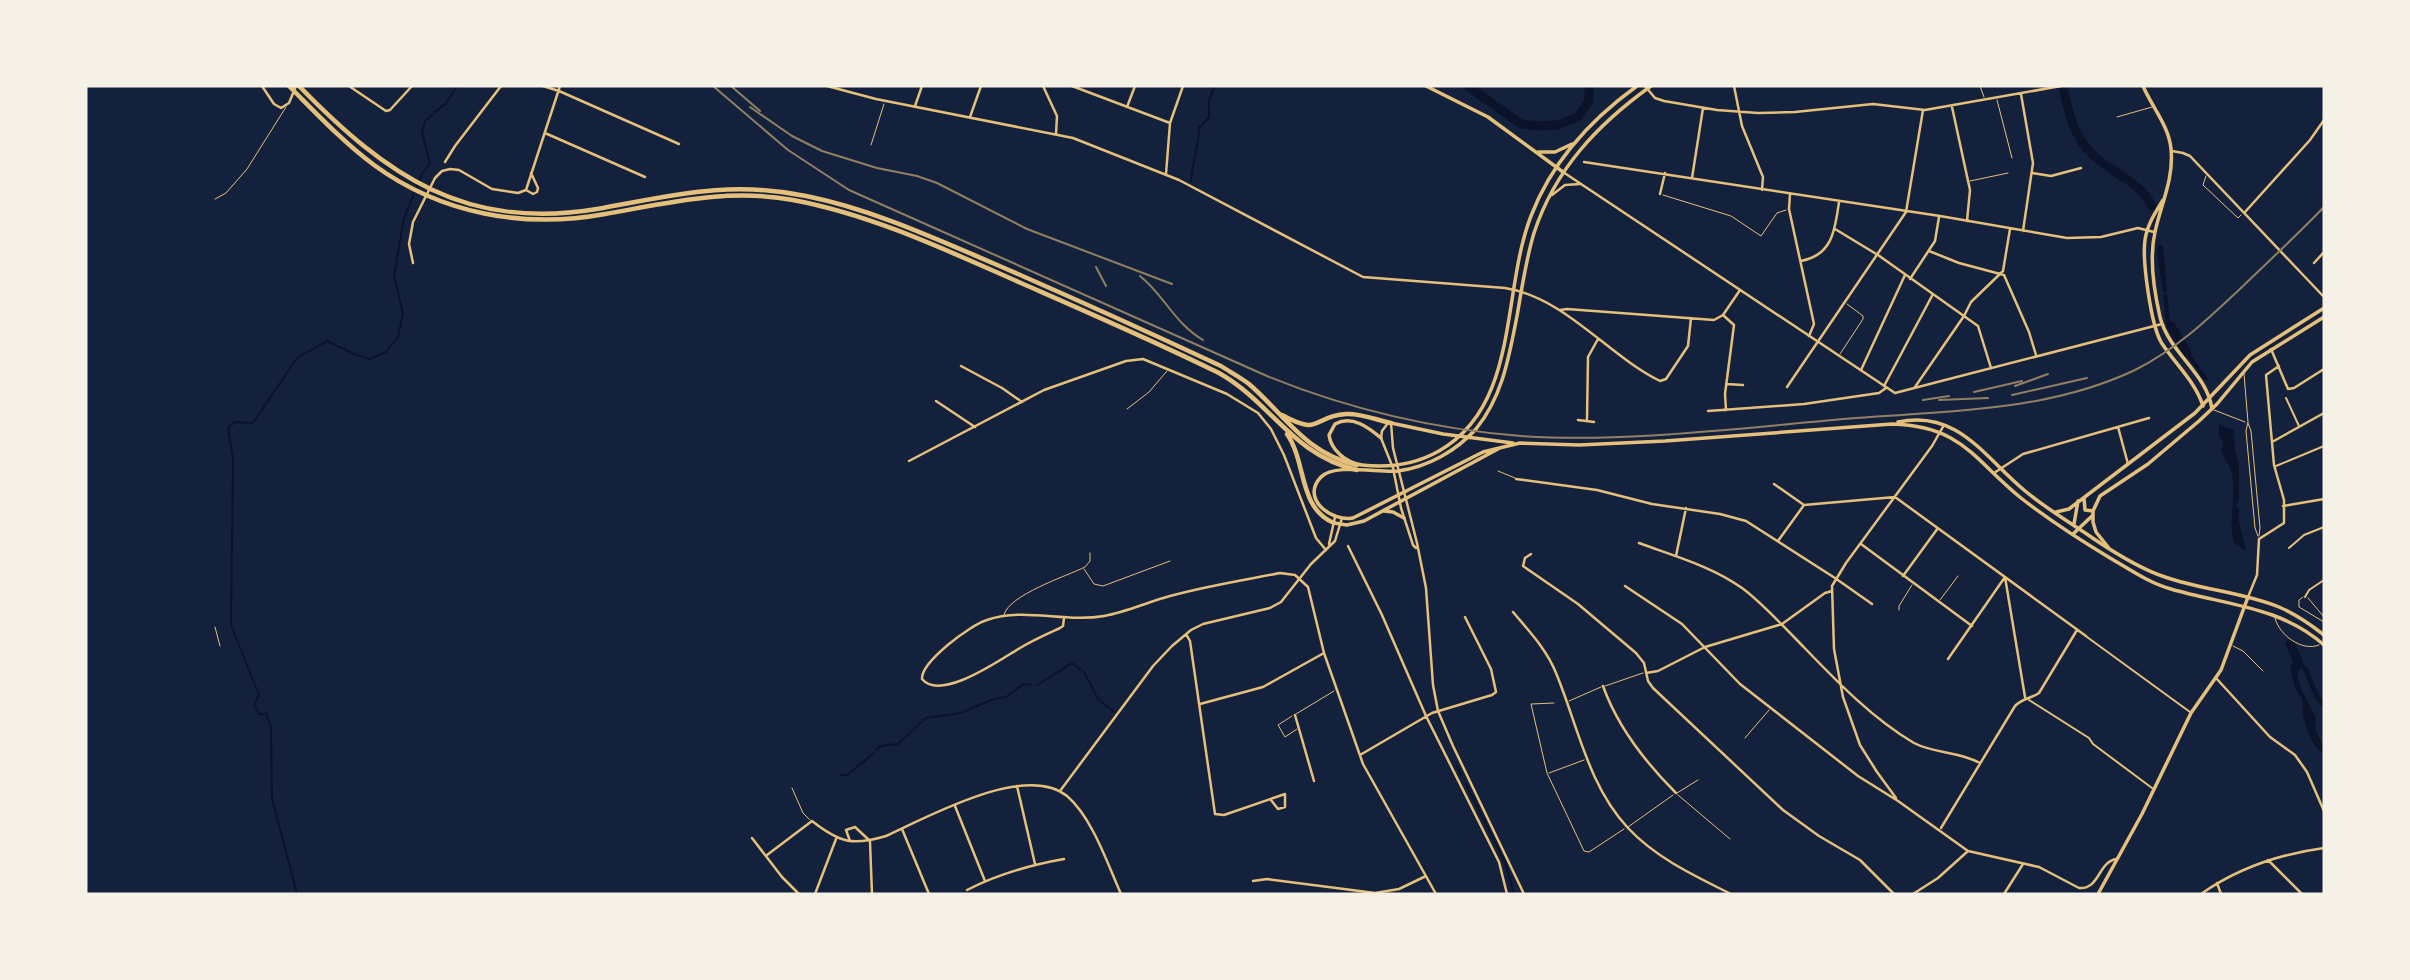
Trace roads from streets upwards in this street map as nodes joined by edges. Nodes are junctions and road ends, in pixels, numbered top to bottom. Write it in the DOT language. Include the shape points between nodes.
graph roads {
  1 [pos="262,86"];
  2 [pos="289,86"];
  3 [pos="298,86"];
  4 [pos="349,86"];
  5 [pos="412,86"];
  6 [pos="501,86"];
  7 [pos="543,86"];
  8 [pos="561,86"];
  9 [pos="828,86"];
  10 [pos="922,86"];
  11 [pos="981,86"];
  12 [pos="1043,86"];
  13 [pos="1072,86"];
  14 [pos="1135,86"];
  15 [pos="1183,86"];
  16 [pos="1426,86"];
  17 [pos="1637,86"];
  18 [pos="1734,86"];
  19 [pos="2059,86"];
  20 [pos="2143,86"];
  21 [pos="1648,87"];
  22 [pos="840,88"];
  23 [pos="1084,88"];
  24 [pos="559,91"];
  25 [pos="2021,94"];
  26 [pos="1952,106"];
  27 [pos="915,107"];
  28 [pos="1127,107"];
  29 [pos="1703,108"];
  30 [pos="1923,110"];
  31 [pos="1738,112"];
  32 [pos="970,117"];
  33 [pos="2324,120"];
  34 [pos="1170,123"];
  35 [pos="545,133"];
  36 [pos="1056,134"];
  37 [pos="678,144"];
  38 [pos="1572,145"];
  39 [pos="1536,152"];
  40 [pos="2171,152"];
  41 [pos="445,162"];
  42 [pos="1584,162"];
  43 [pos="1556,167"];
  44 [pos="2081,168"];
  45 [pos="1563,172"];
  46 [pos="531,173"];
  47 [pos="1665,173"];
  48 [pos="2032,173"];
  49 [pos="1166,174"];
  50 [pos="645,177"];
  51 [pos="1692,178"];
  52 [pos="1583,185"];
  53 [pos="526,190"];
  54 [pos="1762,190"];
  55 [pos="1660,194"];
  56 [pos="1790,194"];
  57 [pos="2166,196"];
  58 [pos="1549,198"];
  59 [pos="1839,202"];
  60 [pos="1906,212"];
  61 [pos="2245,212"];
  62 [pos="1940,216"];
  63 [pos="1968,221"];
  64 [pos="1835,229"];
  65 [pos="2010,229"];
  66 [pos="2148,230"];
  67 [pos="2023,231"];
  68 [pos="2155,232"];
  69 [pos="1930,251"];
  70 [pos="2324,252"];
  71 [pos="1878,255"];
  72 [pos="1800,261"];
  73 [pos="413,263"];
  74 [pos="2315,263"];
  75 [pos="2001,273"];
  76 [pos="1906,275"];
  77 [pos="1910,279"];
  78 [pos="1513,289"];
  79 [pos="1741,289"];
  80 [pos="1521,292"];
  81 [pos="1933,294"];
  82 [pos="2324,297"];
  83 [pos="2324,308"];
  84 [pos="1559,310"];
  85 [pos="1723,315"];
  86 [pos="1964,316"];
  87 [pos="2324,317"];
  88 [pos="1691,318"];
  89 [pos="2162,324"];
  90 [pos="2155,326"];
  91 [pos="1809,336"];
  92 [pos="1598,339"];
  93 [pos="1818,341"];
  94 [pos="2271,349"];
  95 [pos="2036,355"];
  96 [pos="961,366"];
  97 [pos="2279,366"];
  98 [pos="1991,368"];
  99 [pos="2324,369"];
  100 [pos="1861,370"];
  101 [pos="1726,384"];
  102 [pos="1743,384"];
  103 [pos="1787,387"];
  104 [pos="1885,387"];
  105 [pos="1914,389"];
  106 [pos="2210,398"];
  107 [pos="2286,398"];
  108 [pos="936,401"];
  109 [pos="1022,402"];
  110 [pos="2205,404"];
  111 [pos="2212,409"];
  112 [pos="1726,410"];
  113 [pos="1708,411"];
  114 [pos="1278,413"];
  115 [pos="2324,414"];
  116 [pos="2149,418"];
  117 [pos="1578,419"];
  118 [pos="1587,419"];
  119 [pos="1594,422"];
  120 [pos="1389,423"];
  121 [pos="1892,424"];
  122 [pos="1281,425"];
  123 [pos="1944,425"];
  124 [pos="975,427"];
  125 [pos="2118,427"];
  126 [pos="2299,427"];
  127 [pos="1941,432"];
  128 [pos="1381,438"];
  129 [pos="2272,442"];
  130 [pos="1520,443"];
  131 [pos="2324,446"];
  132 [pos="1500,447"];
  133 [pos="909,461"];
  134 [pos="2127,464"];
  135 [pos="2276,466"];
  136 [pos="1357,467"];
  137 [pos="2001,468"];
  138 [pos="1994,473"];
  139 [pos="1516,479"];
  140 [pos="1774,484"];
  141 [pos="1401,492"];
  142 [pos="1895,497"];
  143 [pos="2084,498"];
  144 [pos="2324,499"];
  145 [pos="1402,500"];
  146 [pos="2078,501"];
  147 [pos="1804,505"];
  148 [pos="2283,506"];
  149 [pos="1686,508"];
  150 [pos="1382,511"];
  151 [pos="2056,512"];
  152 [pos="2092,513"];
  153 [pos="1342,518"];
  154 [pos="1404,518"];
  155 [pos="1335,520"];
  156 [pos="1341,524"];
  157 [pos="2074,524"];
  158 [pos="2324,527"];
  159 [pos="1938,528"];
  160 [pos="2080,528"];
  161 [pos="2073,534"];
  162 [pos="1778,541"];
  163 [pos="1639,543"];
  164 [pos="1861,544"];
  165 [pos="1329,545"];
  166 [pos="1348,546"];
  167 [pos="2108,547"];
  168 [pos="1416,548"];
  169 [pos="2289,548"];
  170 [pos="1326,550"];
  171 [pos="1531,554"];
  172 [pos="1676,556"];
  173 [pos="1903,576"];
  174 [pos="2005,577"];
  175 [pos="1835,578"];
  176 [pos="1301,579"];
  177 [pos="2324,580"];
  178 [pos="1625,586"];
  179 [pos="1832,591"];
  180 [pos="2248,597"];
  181 [pos="2305,597"];
  182 [pos="1872,604"];
  183 [pos="2245,605"];
  184 [pos="1513,612"];
  185 [pos="1465,617"];
  186 [pos="1064,618"];
  187 [pos="1782,624"];
  188 [pos="1972,626"];
  189 [pos="2077,630"];
  190 [pos="1186,634"];
  191 [pos="2088,634"];
  192 [pos="2324,635"];
  193 [pos="2323,644"];
  194 [pos="1705,648"];
  195 [pos="1324,653"];
  196 [pos="1948,659"];
  197 [pos="1646,673"];
  198 [pos="2216,678"];
  199 [pos="1840,684"];
  200 [pos="1603,687"];
  201 [pos="2025,697"];
  202 [pos="1200,704"];
  203 [pos="1438,711"];
  204 [pos="2191,713"];
  205 [pos="1295,715"];
  206 [pos="1426,716"];
  207 [pos="1360,755"];
  208 [pos="1980,763"];
  209 [pos="1468,776"];
  210 [pos="1314,780"];
  211 [pos="1459,781"];
  212 [pos="1017,786"];
  213 [pos="2154,789"];
  214 [pos="1060,792"];
  215 [pos="1676,793"];
  216 [pos="1270,800"];
  217 [pos="1898,801"];
  218 [pos="955,806"];
  219 [pos="2324,811"];
  220 [pos="902,829"];
  221 [pos="1941,830"];
  222 [pos="752,838"];
  223 [pos="836,838"];
  224 [pos="870,841"];
  225 [pos="850,842"];
  226 [pos="2324,848"];
  227 [pos="1968,851"];
  228 [pos="767,855"];
  229 [pos="1064,859"];
  230 [pos="2118,859"];
  231 [pos="2268,860"];
  232 [pos="2023,863"];
  233 [pos="1035,864"];
  234 [pos="1426,876"];
  235 [pos="985,881"];
  236 [pos="1253,881"];
  237 [pos="2217,883"];
  238 [pos="967,890"];
  239 [pos="799,894"];
  240 [pos="815,894"];
  241 [pos="872,894"];
  242 [pos="929,894"];
  243 [pos="1121,894"];
  244 [pos="1436,894"];
  245 [pos="1507,894"];
  246 [pos="1524,894"];
  247 [pos="1731,894"];
  248 [pos="1895,894"];
  249 [pos="1913,894"];
  250 [pos="2004,894"];
  251 [pos="2098,894"];
  252 [pos="2201,894"];
  253 [pos="2221,894"];
  254 [pos="2302,894"];
  1 -- 3 [label="street" via="281,108"];
  2 -- 122 [label="highway" via="361,155 405,185 455,206 506,218 556,220 731,195 774,197 837,210 984,267 1210,368 1248,393"];
  3 -- 114 [label="highway" via="365,149 409,179 457,200 503,211 557,214 680,193 745,189 793,193 885,219 1195,353 1248,384"];
  4 -- 5 [label="street" via="386,111"];
  6 -- 41 [label="street"];
  7 -- 24 [label="street"];
  8 -- 24 [label="street"];
  9 -- 22 [label="street"];
  10 -- 27 [label="street"];
  11 -- 32 [label="street"];
  12 -- 36 [label="street" via="1058,121"];
  13 -- 23 [label="street"];
  14 -- 28 [label="street"];
  15 -- 34 [label="street"];
  16 -- 39 [label="main road" via="1480,113"];
  17 -- 38 [label="main road"];
  18 -- 31 [label="street"];
  19 -- 25 [label="street"];
  20 -- 40 [label="main road" via="2166,131"];
  21 -- 29 [label="street" via="1660,100"];
  21 -- 45 [label="main road" via="1602,124"];
  22 -- 27 [label="street"];
  23 -- 28 [label="street"];
  24 -- 35 [label="street"];
  24 -- 37 [label="street"];
  25 -- 26 [label="street"];
  25 -- 48 [label="street"];
  26 -- 30 [label="street"];
  26 -- 63 [label="street" via="1968,181"];
  27 -- 32 [label="street"];
  28 -- 34 [label="street"];
  29 -- 31 [label="street"];
  29 -- 51 [label="street"];
  30 -- 31 [label="street" via="1873,104 1792,113"];
  30 -- 60 [label="street"];
  31 -- 54 [label="street" via="1763,177"];
  32 -- 36 [label="street"];
  33 -- 61 [label="street"];
  34 -- 49 [label="street"];
  35 -- 46 [label="street"];
  35 -- 50 [label="street"];
  36 -- 49 [label="street"];
  38 -- 39 [label="main road" via="1555,152"];
  38 -- 43 [label="main road"];
  39 -- 43 [label="main road"];
  40 -- 57 [label="main road"];
  40 -- 61 [label="street" via="2186,154"];
  42 -- 47 [label="street"];
  43 -- 45 [label="main road"];
  43 -- 78 [label="main road" via="1527,226"];
  44 -- 48 [label="street" via="2051,176"];
  45 -- 52 [label="street"];
  45 -- 58 [label="main road"];
  46 -- 53 [label="street"];
  46 -- 53 [label="street" via="538,190 533,194"];
  47 -- 51 [label="street"];
  47 -- 55 [label="street"];
  48 -- 67 [label="street"];
  49 -- 78 [label="street" via="1360,275"];
  51 -- 54 [label="street"];
  52 -- 58 [label="street" via="1564,185"];
  52 -- 79 [label="street"];
  53 -- 73 [label="street" via="492,189 456,169 438,174 413,222 409,244"];
  54 -- 56 [label="street"];
  56 -- 59 [label="street"];
  56 -- 72 [label="street"];
  57 -- 66 [label="main road"];
  57 -- 68 [label="main road"];
  58 -- 80 [label="main road" via="1532,241"];
  59 -- 60 [label="street"];
  59 -- 64 [label="street"];
  60 -- 62 [label="street"];
  60 -- 71 [label="street"];
  61 -- 82 [label="street"];
  62 -- 63 [label="street"];
  62 -- 69 [label="street"];
  63 -- 65 [label="street"];
  64 -- 71 [label="street"];
  64 -- 72 [label="street" via="1819,255"];
  65 -- 67 [label="street"];
  65 -- 75 [label="street"];
  66 -- 67 [label="street" via="2076,238"];
  66 -- 68 [label="street"];
  66 -- 90 [label="main road" via="2145,251"];
  68 -- 89 [label="main road" via="2153,258"];
  69 -- 75 [label="street"];
  69 -- 77 [label="street"];
  70 -- 74 [label="street"];
  71 -- 76 [label="street"];
  71 -- 93 [label="street"];
  72 -- 91 [label="street" via="1814,324"];
  75 -- 86 [label="street" via="1971,302"];
  75 -- 95 [label="street"];
  76 -- 77 [label="street"];
  76 -- 100 [label="street"];
  77 -- 81 [label="street"];
  78 -- 80 [label="street"];
  78 -- 136 [label="main road" via="1494,386 1463,434 1409,463"];
  79 -- 85 [label="street"];
  79 -- 91 [label="street"];
  80 -- 84 [label="street"];
  80 -- 136 [label="main road" via="1495,400 1467,438 1446,454 1410,469 1382,472"];
  81 -- 86 [label="street"];
  81 -- 104 [label="street"];
  83 -- 106 [label="main road" via="2250,355"];
  84 -- 88 [label="street"];
  84 -- 92 [label="street"];
  85 -- 88 [label="street" via="1714,320"];
  85 -- 101 [label="street" via="1734,325"];
  86 -- 98 [label="street" via="1981,329"];
  86 -- 105 [label="street"];
  87 -- 94 [label="main road"];
  88 -- 92 [label="street" via="1688,346 1662,382"];
  89 -- 90 [label="street"];
  89 -- 106 [label="main road"];
  90 -- 95 [label="street"];
  90 -- 110 [label="main road" via="2168,353"];
  91 -- 93 [label="street"];
  92 -- 118 [label="street" via="1588,359"];
  93 -- 100 [label="street"];
  93 -- 103 [label="street"];
  94 -- 97 [label="street"];
  94 -- 111 [label="main road" via="2244,370"];
  95 -- 98 [label="street"];
  96 -- 109 [label="street"];
  97 -- 99 [label="street" via="2288,389"];
  97 -- 129 [label="street" via="2266,375"];
  98 -- 105 [label="street"];
  100 -- 104 [label="street"];
  101 -- 102 [label="street"];
  101 -- 112 [label="street"];
  104 -- 105 [label="street" via="1897,393"];
  104 -- 112 [label="street" via="1879,393 1804,404"];
  106 -- 110 [label="main road"];
  106 -- 111 [label="main road"];
  107 -- 126 [label="street"];
  108 -- 124 [label="street"];
  109 -- 124 [label="street"];
  109 -- 170 [label="street" via="1050,387 1132,359 1169,369 1242,402 1264,420 1316,538"];
  110 -- 111 [label="main road"];
  110 -- 134 [label="main road"];
  111 -- 152 [label="main road" via="2148,464 2102,494"];
  112 -- 113 [label="street"];
  114 -- 120 [label="highway" via="1307,426 1349,414"];
  114 -- 136 [label="highway" via="1317,449"];
  115 -- 126 [label="street"];
  116 -- 125 [label="street"];
  117 -- 118 [label="street"];
  118 -- 119 [label="street"];
  120 -- 128 [label="street"];
  120 -- 130 [label="main road"];
  120 -- 141 [label="street"];
  121 -- 123 [label="main road" via="1918,420"];
  121 -- 127 [label="main road"];
  121 -- 130 [label="main road" via="1654,442"];
  122 -- 136 [label="highway" via="1320,457"];
  122 -- 155 [label="highway" via="1296,450 1310,501 1318,514"];
  123 -- 127 [label="street"];
  123 -- 137 [label="main road" via="1970,440"];
  124 -- 133 [label="street"];
  125 -- 134 [label="street"];
  125 -- 137 [label="street" via="2023,454"];
  126 -- 129 [label="street"];
  127 -- 138 [label="main road"];
  127 -- 142 [label="street"];
  128 -- 136 [label="main road" via="1353,421 1335,424 1329,435 1333,448"];
  128 -- 141 [label="street"];
  129 -- 135 [label="street"];
  130 -- 132 [label="main road"];
  131 -- 135 [label="street"];
  132 -- 141 [label="main road"];
  132 -- 145 [label="main road"];
  134 -- 143 [label="main road"];
  135 -- 148 [label="street"];
  136 -- 155 [label="main road" via="1330,471 1317,483 1317,503"];
  137 -- 138 [label="street"];
  137 -- 151 [label="main road"];
  138 -- 161 [label="main road" via="2024,501"];
  139 -- 149 [label="street"];
  140 -- 147 [label="street"];
  141 -- 145 [label="street"];
  141 -- 153 [label="main road" via="1357,516"];
  142 -- 147 [label="street"];
  142 -- 159 [label="street"];
  142 -- 164 [label="street"];
  143 -- 146 [label="main road"];
  143 -- 152 [label="main road" via="2085,510"];
  144 -- 148 [label="street"];
  145 -- 150 [label="main road"];
  145 -- 154 [label="street"];
  145 -- 168 [label="street"];
  146 -- 151 [label="main road"];
  146 -- 157 [label="main road"];
  147 -- 162 [label="street"];
  148 -- 180 [label="street" via="2284,523 2259,539 2257,575"];
  149 -- 162 [label="street" via="1746,522"];
  149 -- 172 [label="street"];
  150 -- 154 [label="main road"];
  150 -- 156 [label="main road" via="1359,523"];
  151 -- 157 [label="main road"];
  152 -- 160 [label="main road"];
  152 -- 167 [label="main road" via="2096,532"];
  153 -- 155 [label="main road"];
  153 -- 156 [label="street"];
  154 -- 168 [label="street"];
  155 -- 156 [label="main road"];
  155 -- 165 [label="street"];
  156 -- 165 [label="street"];
  157 -- 160 [label="main road"];
  157 -- 161 [label="main road"];
  158 -- 169 [label="street"];
  159 -- 173 [label="street"];
  159 -- 174 [label="street"];
  160 -- 161 [label="main road"];
  160 -- 167 [label="main road"];
  161 -- 183 [label="main road" via="2162,586"];
  162 -- 175 [label="street"];
  163 -- 172 [label="street"];
  164 -- 173 [label="street"];
  164 -- 175 [label="street"];
  165 -- 170 [label="street"];
  166 -- 206 [label="street"];
  167 -- 180 [label="main road" via="2161,576"];
  168 -- 203 [label="street" via="1426,587"];
  170 -- 176 [label="street"];
  171 -- 197 [label="street" via="1523,566 1636,653"];
  172 -- 187 [label="street" via="1735,584"];
  173 -- 188 [label="street"];
  174 -- 188 [label="street"];
  174 -- 189 [label="street"];
  174 -- 201 [label="street"];
  175 -- 179 [label="street"];
  175 -- 182 [label="street"];
  176 -- 186 [label="street" via="1280,573 1178,594 1112,614"];
  176 -- 190 [label="street" via="1277,604 1203,624"];
  176 -- 195 [label="street" via="1310,593"];
  177 -- 181 [label="street"];
  178 -- 194 [label="street" via="1682,624"];
  179 -- 187 [label="street"];
  179 -- 199 [label="street"];
  180 -- 183 [label="main road"];
  180 -- 192 [label="main road" via="2288,611"];
  183 -- 193 [label="main road" via="2291,622"];
  183 -- 198 [label="main road"];
  184 -- 247 [label="street" via="1555,670 1586,759 1627,827 1678,867"];
  185 -- 203 [label="street" via="1491,669 1496,692"];
  186 -- 186 [label="street" via="1032,615 986,620 929,663 921,676 931,686 939,686 977,673 1061,627"];
  187 -- 194 [label="street"];
  187 -- 199 [label="street"];
  188 -- 196 [label="street"];
  189 -- 191 [label="street"];
  189 -- 201 [label="street" via="2039,693"];
  190 -- 202 [label="street"];
  190 -- 214 [label="street" via="1153,666"];
  191 -- 204 [label="street"];
  194 -- 197 [label="street"];
  194 -- 217 [label="street" via="1740,684 1858,776"];
  195 -- 202 [label="street" via="1265,686"];
  195 -- 207 [label="street"];
  197 -- 248 [label="street" via="1653,688 1783,810 1860,860"];
  198 -- 204 [label="main road"];
  198 -- 219 [label="street" via="2270,737 2295,755"];
  199 -- 208 [label="street" via="1914,743"];
  199 -- 217 [label="street" via="1860,745"];
  200 -- 215 [label="street" via="1621,725"];
  201 -- 208 [label="street"];
  201 -- 213 [label="street" via="2089,738"];
  202 -- 216 [label="street" via="1216,815"];
  203 -- 206 [label="street"];
  203 -- 209 [label="street"];
  204 -- 213 [label="main road"];
  205 -- 210 [label="street"];
  206 -- 207 [label="street"];
  206 -- 211 [label="street"];
  207 -- 234 [label="street"];
  208 -- 221 [label="street"];
  209 -- 211 [label="street"];
  209 -- 246 [label="street"];
  211 -- 245 [label="street" via="1499,862"];
  212 -- 214 [label="street" via="1045,786"];
  212 -- 218 [label="street"];
  212 -- 233 [label="street"];
  213 -- 230 [label="main road"];
  214 -- 243 [label="street" via="1089,826"];
  216 -- 216 [label="street" via="1278,808 1285,807 1287,800 1285,794"];
  217 -- 221 [label="street"];
  218 -- 220 [label="street"];
  218 -- 235 [label="street"];
  220 -- 224 [label="street"];
  220 -- 242 [label="street"];
  221 -- 227 [label="street"];
  222 -- 228 [label="street"];
  223 -- 225 [label="street"];
  223 -- 228 [label="street" via="812,821"];
  223 -- 240 [label="street"];
  224 -- 225 [label="street"];
  224 -- 225 [label="street" via="859,829 849,827"];
  224 -- 241 [label="street"];
  226 -- 231 [label="street"];
  227 -- 232 [label="street"];
  227 -- 249 [label="street"];
  228 -- 239 [label="street"];
  229 -- 233 [label="street"];
  230 -- 232 [label="street" via="2107,863 2085,889"];
  230 -- 251 [label="main road"];
  231 -- 237 [label="street"];
  231 -- 254 [label="street"];
  232 -- 250 [label="street"];
  233 -- 235 [label="street"];
  234 -- 236 [label="street" via="1399,889 1374,893"];
  234 -- 244 [label="street"];
  235 -- 238 [label="street"];
  237 -- 252 [label="street"];
  237 -- 253 [label="street"];
}
